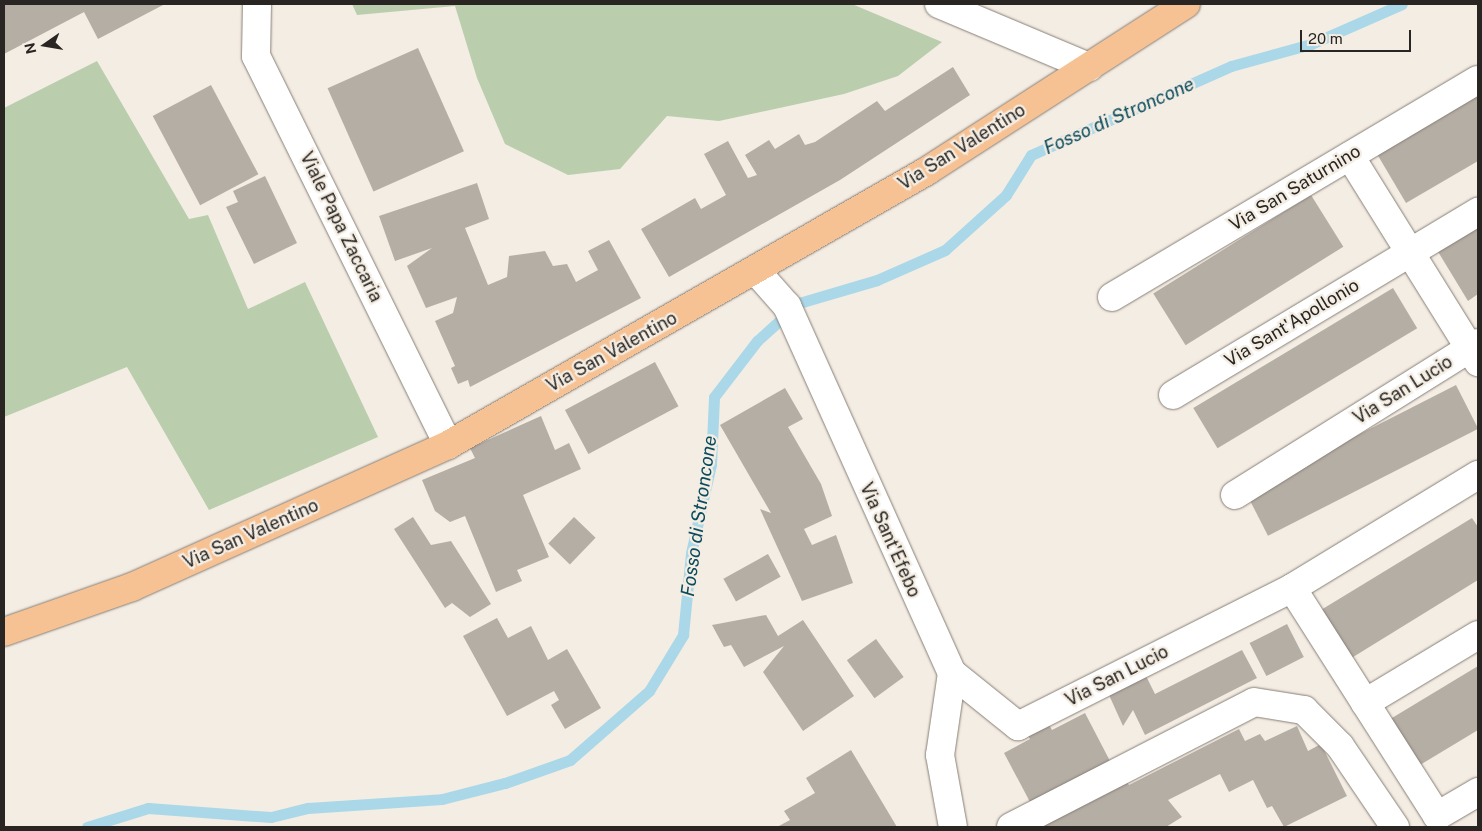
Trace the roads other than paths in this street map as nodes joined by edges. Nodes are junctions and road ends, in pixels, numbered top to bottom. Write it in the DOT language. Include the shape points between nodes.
graph roads {
  1 [pos="257,4"];
  2 [pos="939,4"];
  3 [pos="1186,4"];
  4 [pos="1089,67"];
  5 [pos="1478,80"];
  6 [pos="1350,156"];
  7 [pos="1478,212"];
  8 [pos="1410,252"];
  9 [pos="756,271"];
  10 [pos="1112,297"];
  11 [pos="1475,351"];
  12 [pos="1173,395"];
  13 [pos="448,445"];
  14 [pos="1478,475"];
  15 [pos="1235,495"];
  16 [pos="1292,588"];
  17 [pos="4,632"];
  18 [pos="1478,635"];
  19 [pos="952,673"];
  20 [pos="1365,703"];
  21 [pos="1478,792"];
  22 [pos="953,827"];
  23 [pos="1011,827"];
  24 [pos="1395,827"];
  1 -- 13 [label="street, Viale Papa Zaccaria" via="256,56"];
  2 -- 4 [label="street"];
  3 -- 4 [label="main road, Via San Valentino"];
  4 -- 9 [label="main road, Via San Valentino" via="927,171"];
  5 -- 6 [label="street, Via San Saturnino"];
  6 -- 8 [label="street"];
  6 -- 10 [label="street, Via San Saturnino"];
  7 -- 8 [label="street, Via Sant'Apollonio"];
  8 -- 11 [label="street"];
  8 -- 12 [label="street, Via Sant'Apollonio"];
  9 -- 13 [label="main road, Via San Valentino"];
  9 -- 19 [label="street, Via Sant'Efebo" via="787,306"];
  11 -- 15 [label="street, Via San Lucio"];
  13 -- 17 [label="main road, Via San Valentino" via="132,588"];
  14 -- 16 [label="street, Via San Lucio"];
  16 -- 19 [label="street, Via San Lucio" via="1018,726"];
  16 -- 20 [label="street"];
  18 -- 20 [label="street"];
  19 -- 22 [label="street" via="940,755"];
  20 -- 21 [label="street" via="1437,816"];
  23 -- 24 [label="street" via="1254,702 1304,710 1340,746"];
}
